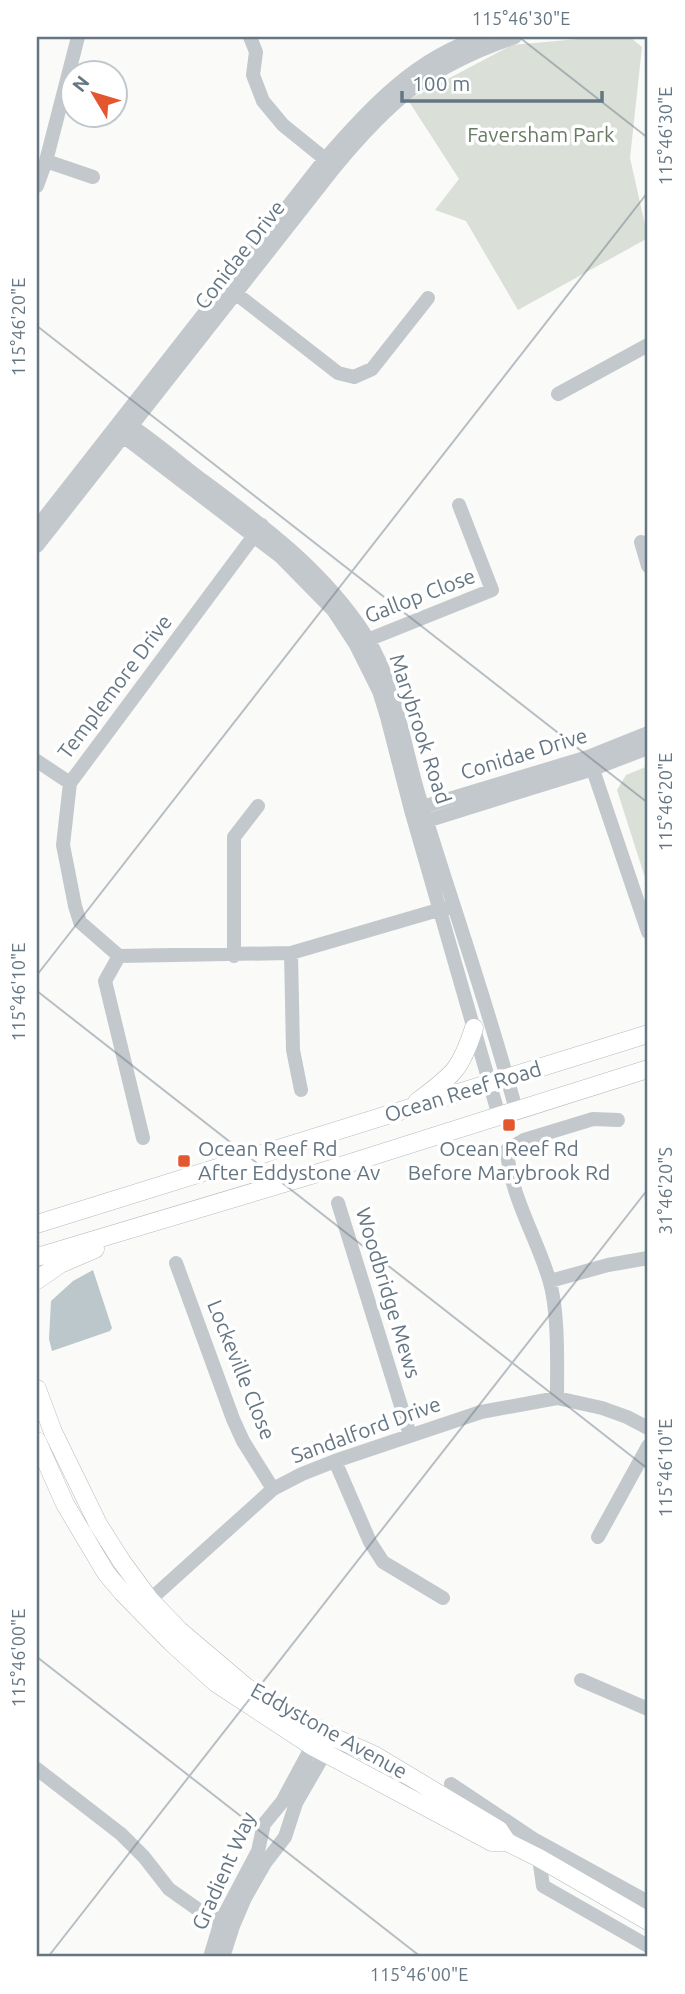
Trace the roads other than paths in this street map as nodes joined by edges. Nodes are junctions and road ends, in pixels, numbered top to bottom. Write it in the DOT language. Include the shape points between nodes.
graph roads {
  1 [pos="78,37"];
  2 [pos="250,37"];
  3 [pos="482,37"];
  4 [pos="514,37"];
  5 [pos="46,161"];
  6 [pos="330,163"];
  7 [pos="93,177"];
  8 [pos="37,186"];
  9 [pos="231,290"];
  10 [pos="428,298"];
  11 [pos="648,345"];
  12 [pos="558,394"];
  13 [pos="123,428"];
  14 [pos="459,505"];
  15 [pos="37,527"];
  16 [pos="258,531"];
  17 [pos="641,542"];
  18 [pos="37,546"];
  19 [pos="648,566"];
  20 [pos="361,642"];
  21 [pos="648,733"];
  22 [pos="648,748"];
  23 [pos="37,761"];
  24 [pos="591,763"];
  25 [pos="70,783"];
  26 [pos="258,806"];
  27 [pos="419,815"];
  28 [pos="446,908"];
  29 [pos="648,932"];
  30 [pos="291,953"];
  31 [pos="118,956"];
  32 [pos="234,956"];
  33 [pos="474,1028"];
  34 [pos="648,1034"];
  35 [pos="648,1069"];
  36 [pos="499,1081"];
  37 [pos="300,1090"];
  38 [pos="409,1109"];
  39 [pos="507,1113"];
  40 [pos="618,1120"];
  41 [pos="143,1138"];
  42 [pos="338,1203"];
  43 [pos="168,1216"];
  44 [pos="42,1220"];
  45 [pos="37,1257"];
  46 [pos="648,1258"];
  47 [pos="176,1263"];
  48 [pos="37,1280"];
  49 [pos="550,1281"];
  50 [pos="38,1393"];
  51 [pos="557,1398"];
  52 [pos="648,1428"];
  53 [pos="410,1436"];
  54 [pos="37,1440"];
  55 [pos="648,1446"];
  56 [pos="335,1461"];
  57 [pos="273,1489"];
  58 [pos="598,1537"];
  59 [pos="443,1598"];
  60 [pos="145,1605"];
  61 [pos="581,1680"];
  62 [pos="648,1709"];
  63 [pos="323,1741"];
  64 [pos="37,1769"];
  65 [pos="451,1784"];
  66 [pos="539,1858"];
  67 [pos="581,1874"];
  68 [pos="648,1902"];
  69 [pos="648,1921"];
  70 [pos="227,1924"];
  71 [pos="648,1946"];
  72 [pos="210,1957"];
  73 [pos="223,1957"];
  1 -- 5 [label="street"];
  2 -- 6 [label="street" via="256,52 253,75 263,102 283,125"];
  3 -- 6 [label="street, Conidae Drive" via="402,80 365,113"];
  4 -- 6 [label="street, Conidae Drive" via="452,62 417,84"];
  5 -- 7 [label="street"];
  5 -- 8 [label="street"];
  6 -- 9 [label="street, Conidae Drive"];
  9 -- 10 [label="street" via="338,373 354,377 372,369"];
  9 -- 13 [label="street, Conidae Drive"];
  11 -- 12 [label="street"];
  13 -- 15 [label="street, Conidae Drive"];
  13 -- 16 [label="street, Marybrook Road"];
  13 -- 18 [label="street, Conidae Drive"];
  14 -- 20 [label="street, Gallop Close" via="492,590"];
  16 -- 20 [label="street, Marybrook Road" via="307,564 345,607"];
  16 -- 25 [label="street, Templemore Drive"];
  17 -- 19 [label="street"];
  20 -- 27 [label="street, Marybrook Road" via="392,694"];
  21 -- 24 [label="street, Conidae Drive"];
  22 -- 24 [label="street, Conidae Drive"];
  23 -- 25 [label="street"];
  24 -- 27 [label="street, Conidae Drive"];
  24 -- 29 [label="street"];
  25 -- 31 [label="street, Templemore Drive" via="63,845 75,906 80,922"];
  26 -- 32 [label="street" via="234,837"];
  27 -- 28 [label="street, Marybrook Road"];
  28 -- 30 [label="street"];
  28 -- 33 [label="street, Marybrook Road"];
  28 -- 36 [label="street, Marybrook Road"];
  30 -- 32 [label="street"];
  30 -- 37 [label="street" via="293,1049"];
  31 -- 32 [label="street"];
  31 -- 41 [label="street" via="105,981"];
  33 -- 36 [label="street, Marybrook Road"];
  33 -- 38 [label="main road" via="465,1056 452,1075"];
  34 -- 36 [label="main road, Ocean Reef Road"];
  35 -- 39 [label="main road, Ocean Reef Road"];
  36 -- 38 [label="main road, Ocean Reef Road"];
  36 -- 39 [label="street, Marybrook Road"];
  38 -- 44 [label="main road, Ocean Reef Road"];
  39 -- 43 [label="main road, Ocean Reef Road"];
  40 -- 49 [label="street" via="593,1119 524,1140 507,1150 508,1170"];
  42 -- 53 [label="street, Woodbridge Mews"];
  43 -- 45 [label="main road, Ocean Reef Road"];
  43 -- 48 [label="main road" via="60,1264"];
  46 -- 49 [label="street"];
  47 -- 57 [label="street, Lockeville Close" via="233,1419"];
  49 -- 51 [label="street"];
  50 -- 54 [label="main road" via="43,1424"];
  50 -- 60 [label="main road, Eddystone Avenue" via="98,1524"];
  51 -- 52 [label="street, Sandalford Drive" via="602,1408"];
  51 -- 53 [label="street, Sandalford Drive" via="481,1412"];
  53 -- 56 [label="street, Sandalford Drive"];
  54 -- 60 [label="main road, Eddystone Avenue" via="65,1504 106,1573"];
  55 -- 58 [label="street"];
  56 -- 57 [label="street, Sandalford Drive"];
  56 -- 59 [label="street" via="383,1562"];
  57 -- 60 [label="street, Sandalford Drive"];
  60 -- 63 [label="main road, Eddystone Avenue"];
  61 -- 62 [label="street"];
  63 -- 66 [label="main road, Eddystone Avenue" via="374,1755"];
  63 -- 70 [label="street, Gradient Way" via="285,1837"];
  63 -- 70 [label="street, Gradient Way" via="264,1824 258,1851"];
  64 -- 70 [label="street" via="121,1834 169,1889"];
  65 -- 67 [label="street, Eddystone Avenue"];
  66 -- 67 [label="main road, Eddystone Avenue"];
  66 -- 71 [label="street" via="542,1886"];
  67 -- 68 [label="street, Eddystone Avenue"];
  67 -- 69 [label="main road, Eddystone Avenue"];
  70 -- 72 [label="street, Gradient Way"];
  70 -- 73 [label="street, Gradient Way"];
}
